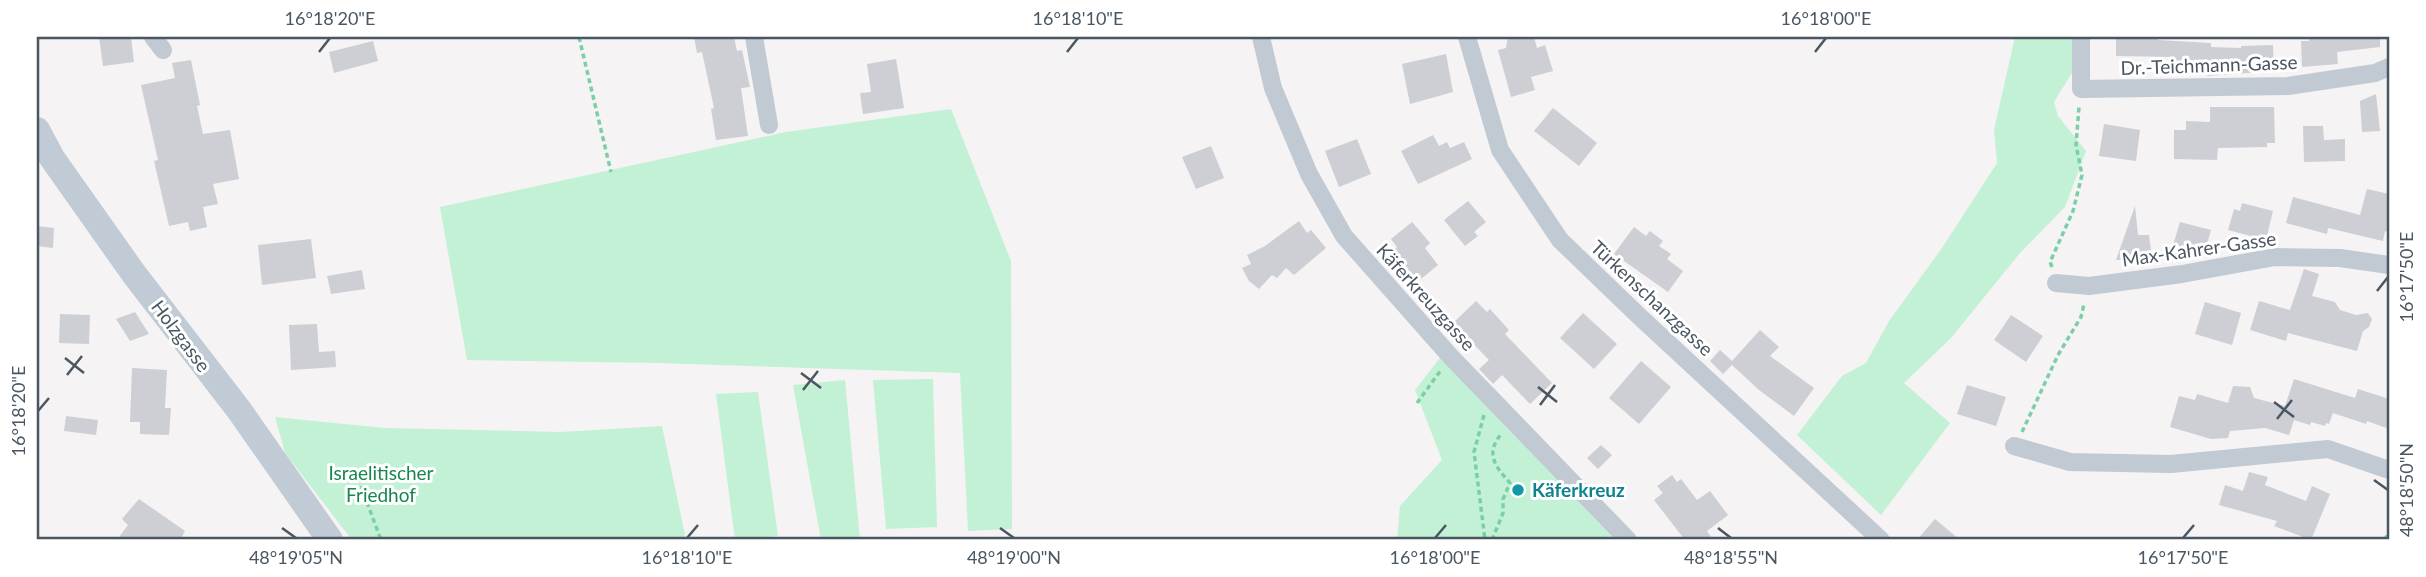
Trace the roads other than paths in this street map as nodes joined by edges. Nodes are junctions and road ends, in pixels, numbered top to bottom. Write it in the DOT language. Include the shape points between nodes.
graph roads {
  1 [pos="754,37"];
  2 [pos="1261,37"];
  3 [pos="1467,37"];
  4 [pos="2081,37"];
  5 [pos="2389,68"];
  6 [pos="769,125"];
  7 [pos="37,130"];
  8 [pos="2389,265"];
  9 [pos="2056,283"];
  10 [pos="2014,446"];
  11 [pos="2389,470"];
  12 [pos="330,540"];
  13 [pos="1628,540"];
  14 [pos="1881,540"];
  1 -- 6 [label="street"];
  2 -- 13 [label="street, Käferkreuzgasse" via="1273,88 1309,174 1345,236 1451,358"];
  3 -- 14 [label="street, Türkenschanzgasse" via="1500,150 1560,240"];
  4 -- 5 [label="street, Dr.-Teichmann-Gasse" via="2081,89 2288,86"];
  7 -- 12 [label="street, Holzgasse" via="127,264 239,410"];
  8 -- 9 [label="street, Max-Kahrer-Gasse" via="2340,258 2275,257 2089,286"];
  10 -- 11 [label="street" via="2070,462 2171,464 2328,449"];
}
